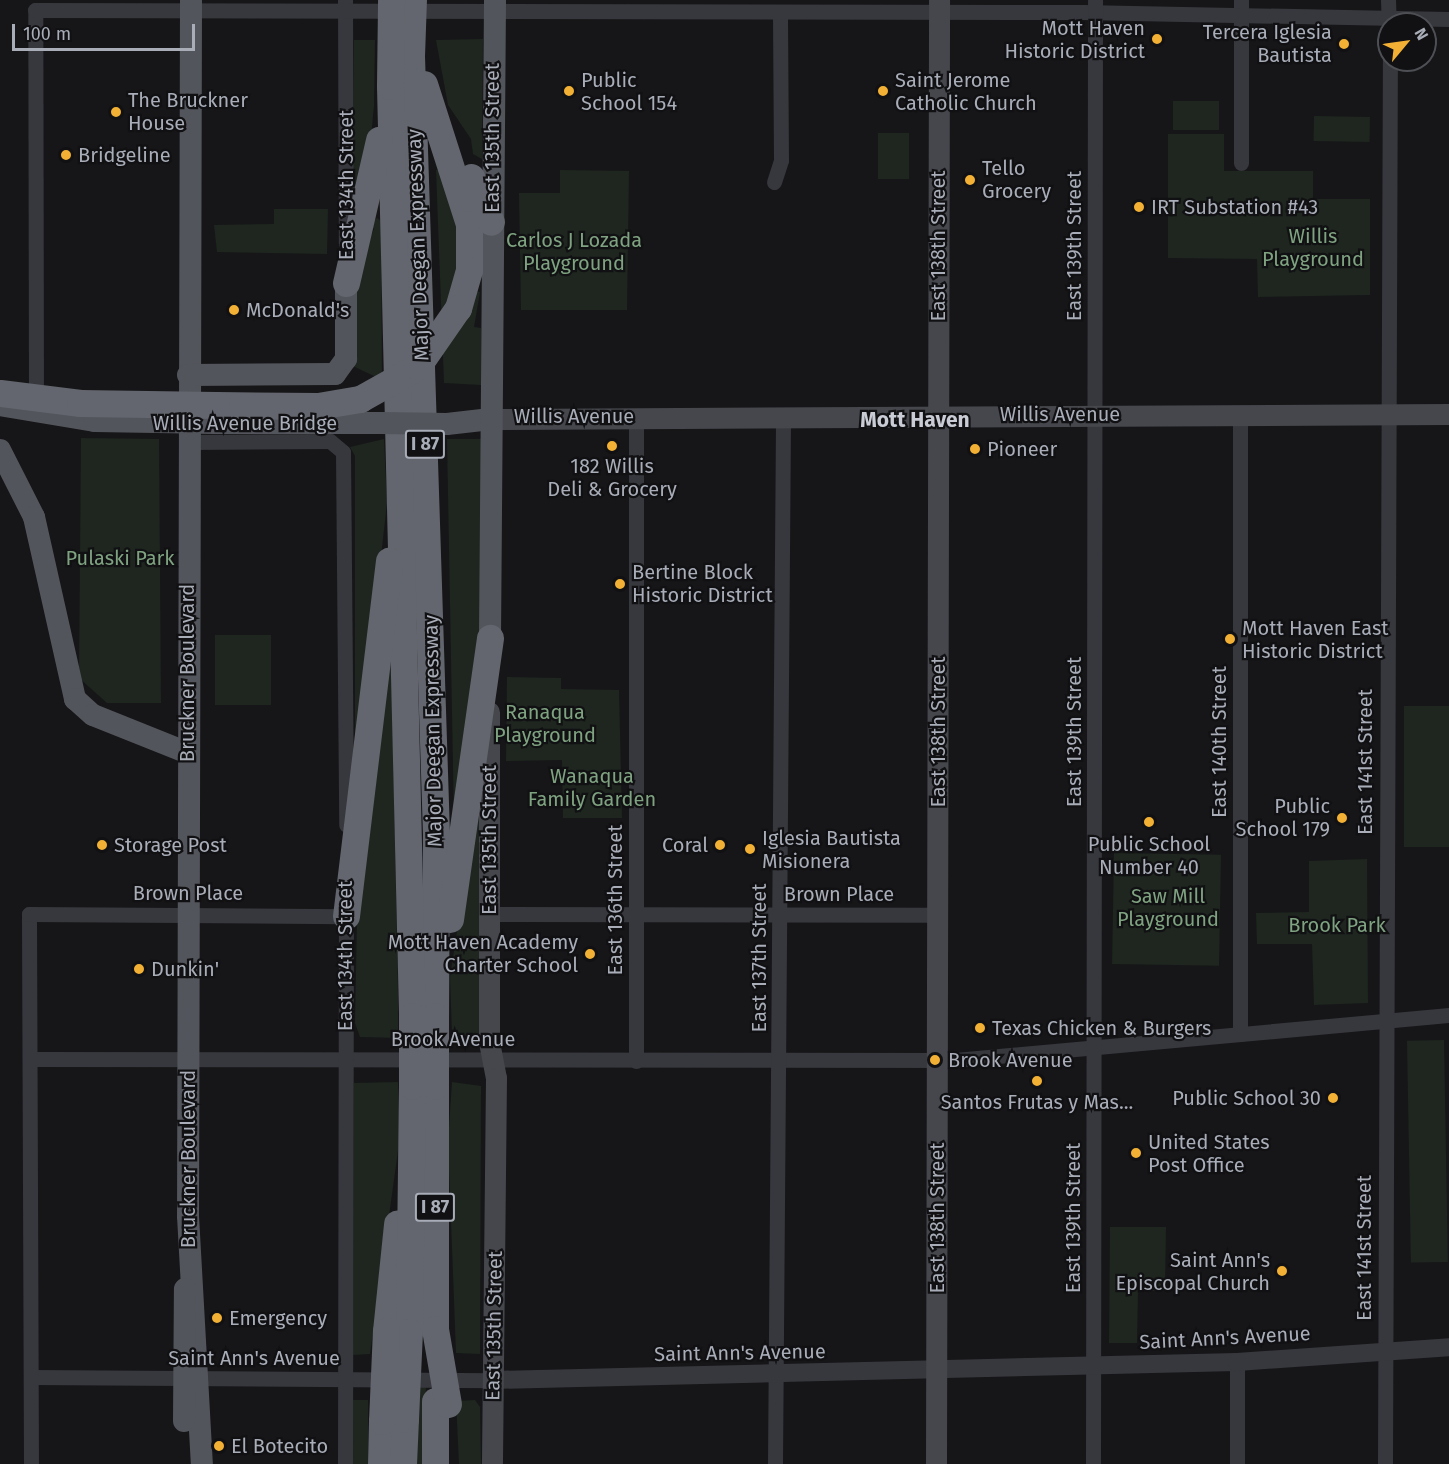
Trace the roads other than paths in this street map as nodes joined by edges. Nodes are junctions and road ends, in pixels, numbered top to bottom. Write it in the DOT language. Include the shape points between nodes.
graph roads {
  1 [pos="391,0"];
  2 [pos="419,0"];
  3 [pos="188,4"];
  4 [pos="345,5"];
  5 [pos="494,6"];
  6 [pos="939,6"];
  7 [pos="1095,7"];
  8 [pos="1241,8"];
  9 [pos="780,12"];
  10 [pos="1377,20"];
  11 [pos="421,55"];
  12 [pos="1390,72"];
  13 [pos="390,86"];
  14 [pos="1240,163"];
  15 [pos="774,182"];
  16 [pos="491,222"];
  17 [pos="346,283"];
  18 [pos="188,375"];
  19 [pos="0,393"];
  20 [pos="0,405"];
  21 [pos="188,411"];
  22 [pos="216,414"];
  23 [pos="1095,414"];
  24 [pos="1240,414"];
  25 [pos="1387,414"];
  26 [pos="1449,414"];
  27 [pos="938,415"];
  28 [pos="636,416"];
  29 [pos="783,416"];
  30 [pos="491,419"];
  31 [pos="188,442"];
  32 [pos="0,450"];
  33 [pos="400,462"];
  34 [pos="490,638"];
  35 [pos="188,753"];
  36 [pos="187,914"];
  37 [pos="489,914"];
  38 [pos="636,914"];
  39 [pos="780,915"];
  40 [pos="938,915"];
  41 [pos="346,916"];
  42 [pos="1449,1015"];
  43 [pos="424,1016"];
  44 [pos="1385,1021"];
  45 [pos="1240,1034"];
  46 [pos="1095,1048"];
  47 [pos="30,1059"];
  48 [pos="187,1059"];
  49 [pos="345,1060"];
  50 [pos="492,1060"];
  51 [pos="636,1061"];
  52 [pos="779,1061"];
  53 [pos="937,1061"];
  54 [pos="424,1086"];
  55 [pos="1449,1347"];
  56 [pos="1385,1352"];
  57 [pos="1237,1362"];
  58 [pos="1093,1366"];
  59 [pos="936,1371"];
  60 [pos="776,1375"];
  61 [pos="31,1377"];
  62 [pos="190,1380"];
  63 [pos="344,1380"];
  64 [pos="493,1380"];
  65 [pos="394,1420"];
  66 [pos="439,1463"];
  67 [pos="31,1464"];
  68 [pos="188,1464"];
  69 [pos="202,1464"];
  70 [pos="345,1464"];
  71 [pos="381,1464"];
  72 [pos="403,1464"];
  73 [pos="492,1464"];
  74 [pos="775,1464"];
  75 [pos="936,1464"];
  76 [pos="1093,1464"];
  77 [pos="1237,1464"];
  78 [pos="1385,1464"];
  1 -- 13 [label="highway, Major Deegan Expressway / I 87, bridge"];
  2 -- 11 [label="highway, Major Deegan Expressway / I 87, bridge"];
  3 -- 4 [label="street"];
  3 -- 18 [label="main road, Bruckner Boulevard"];
  3 -- 21 [label="street" via="35,10 36,405"];
  4 -- 5 [label="street"];
  4 -- 17 [label="street, East 134th Street"];
  5 -- 9 [label="street"];
  5 -- 16 [label="main road, East 135th Street"];
  6 -- 7 [label="street"];
  6 -- 9 [label="street"];
  6 -- 27 [label="main road, East 138th Street"];
  7 -- 8 [label="street"];
  7 -- 23 [label="street, East 139th Street"];
  8 -- 10 [label="street"];
  8 -- 14 [label="street"];
  9 -- 15 [label="street" via="781,160"];
  11 -- 16 [label="highway"];
  11 -- 22 [label="highway, bridge" via="430,114 469,224 469,270 458,308 417,367 360,399"];
  11 -- 43 [label="highway, Major Deegan Expressway / I 87" via="436,833"];
  12 -- 25 [label="street, East 141st Street"];
  13 -- 17 [label="highway"];
  13 -- 33 [label="highway, Major Deegan Expressway / I 87"];
  16 -- 30 [label="main road, East 135th Street"];
  17 -- 18 [label="main road, East 134th Street" via="341,369 328,375"];
  18 -- 21 [label="main road, Bruckner Boulevard"];
  19 -- 22 [label="highway, bridge" via="80,404"];
  20 -- 22 [label="main road, Willis Avenue Bridge, bridge" via="95,421"];
  21 -- 31 [label="main road, Bruckner Boulevard"];
  22 -- 30 [label="main road, Willis Avenue Bridge, bridge" via="381,423 447,424"];
  23 -- 24 [label="main road, Willis Avenue"];
  23 -- 27 [label="main road, Willis Avenue"];
  23 -- 46 [label="street, East 139th Street"];
  24 -- 25 [label="main road, Willis Avenue"];
  24 -- 45 [label="street, East 140th Street"];
  25 -- 26 [label="main road, Willis Avenue"];
  25 -- 44 [label="street, East 141st Street"];
  27 -- 29 [label="main road, Willis Avenue"];
  27 -- 40 [label="main road, East 138th Street"];
  28 -- 29 [label="main road, Willis Avenue"];
  28 -- 30 [label="main road, Willis Avenue"];
  28 -- 38 [label="street, East 136th Street"];
  29 -- 39 [label="street, East 137th Street"];
  30 -- 34 [label="main road, East 135th Street"];
  31 -- 35 [label="main road, Bruckner Boulevard"];
  31 -- 41 [label="street, East 134th Street" via="330,441 342,449"];
  32 -- 35 [label="main road" via="34,517 75,699 93,715"];
  33 -- 41 [label="highway"];
  33 -- 43 [label="highway, Major Deegan Expressway / I 87"];
  34 -- 37 [label="main road, East 135th Street"];
  34 -- 43 [label="highway"];
  35 -- 36 [label="main road, Bruckner Boulevard"];
  36 -- 41 [label="street, Brown Place"];
  36 -- 47 [label="street, Brown Place" via="29,914"];
  36 -- 48 [label="main road, Bruckner Boulevard"];
  37 -- 38 [label="street, Brown Place"];
  37 -- 50 [label="main road, East 135th Street"];
  38 -- 39 [label="street, Brown Place"];
  38 -- 51 [label="street, East 136th Street"];
  39 -- 40 [label="street, Brown Place"];
  39 -- 52 [label="street, East 137th Street"];
  40 -- 53 [label="main road, East 138th Street"];
  41 -- 49 [label="street, East 134th Street"];
  42 -- 44 [label="street, Brook Avenue"];
  43 -- 54 [label="highway, Major Deegan Expressway / I 87, bridge"];
  44 -- 45 [label="street, Brook Avenue"];
  44 -- 56 [label="street, East 141st Street"];
  45 -- 46 [label="street, Brook Avenue"];
  46 -- 53 [label="street, Brook Avenue"];
  46 -- 58 [label="street, East 139th Street"];
  47 -- 48 [label="street, Brook Avenue"];
  47 -- 61 [label="street"];
  48 -- 49 [label="street, Brook Avenue"];
  48 -- 62 [label="main road, Bruckner Boulevard" via="188,1264 181,1320"];
  49 -- 50 [label="street, Brook Avenue"];
  49 -- 63 [label="street, East 134th Street"];
  50 -- 51 [label="street, Brook Avenue"];
  50 -- 64 [label="main road, East 135th Street"];
  51 -- 52 [label="street, Brook Avenue"];
  52 -- 53 [label="street, Brook Avenue"];
  52 -- 60 [label="street, East 137th Street"];
  53 -- 59 [label="main road, East 138th Street"];
  54 -- 65 [label="highway, Major Deegan Expressway / I 87, bridge" via="412,1131"];
  54 -- 66 [label="highway, Major Deegan Expressway / I 87, bridge" via="442,1402"];
  55 -- 56 [label="street, Saint Ann's Avenue"];
  56 -- 57 [label="street, Saint Ann's Avenue"];
  56 -- 78 [label="street, East 141st Street"];
  57 -- 58 [label="street, Saint Ann's Avenue"];
  57 -- 77 [label="street"];
  58 -- 59 [label="street, Saint Ann's Avenue"];
  58 -- 76 [label="street, East 139th Street"];
  59 -- 60 [label="street, Saint Ann's Avenue"];
  59 -- 75 [label="main road, East 138th Street"];
  60 -- 64 [label="street, Saint Ann's Avenue"];
  60 -- 74 [label="street, East 137th Street"];
  61 -- 62 [label="street, Saint Ann's Avenue"];
  61 -- 67 [label="street"];
  62 -- 63 [label="street, Saint Ann's Avenue"];
  62 -- 68 [label="main road, Bruckner Boulevard"];
  62 -- 69 [label="main road, Bruckner Boulevard"];
  63 -- 64 [label="street, Saint Ann's Avenue"];
  63 -- 70 [label="street, East 134th Street"];
  64 -- 73 [label="main road, East 135th Street"];
  65 -- 71 [label="highway"];
  65 -- 72 [label="highway"];
}
